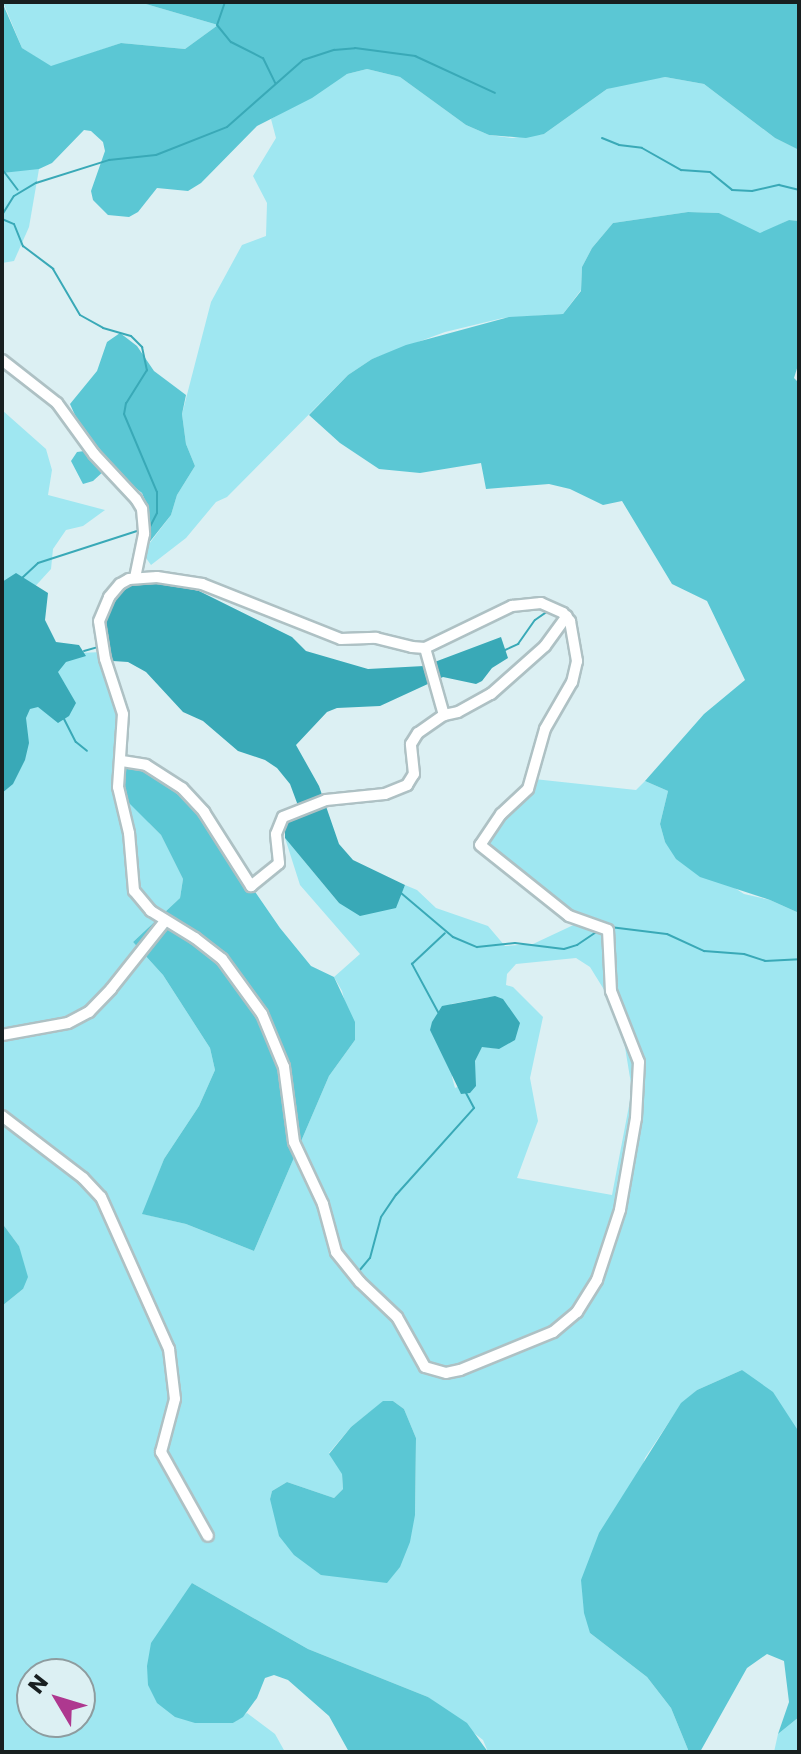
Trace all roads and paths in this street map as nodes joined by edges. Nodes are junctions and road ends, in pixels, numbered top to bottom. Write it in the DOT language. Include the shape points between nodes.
graph roads {
  1 [pos="2,360"];
  2 [pos="135,578"];
  3 [pos="567,616"];
  4 [pos="425,648"];
  5 [pos="444,715"];
  6 [pos="122,761"];
  7 [pos="165,921"];
  8 [pos="2,1035"];
  9 [pos="2,1116"];
  10 [pos="208,1536"];
  1 -- 2 [label="street" via="57,403 136,499 144,534"];
  2 -- 4 [label="street" via="202,584 341,639 376,638"];
  2 -- 6 [label="street" via="120,584 109,597 99,621 123,714"];
  3 -- 4 [label="street" via="541,603 512,606"];
  3 -- 5 [label="street" via="545,646 491,694 468,710"];
  3 -- 7 [label="street" via="577,661 572,682 545,729 528,789 480,841 487,855 565,913 608,930 611,991 639,1062 636,1118 620,1210 597,1280 577,1312 553,1332 460,1370 446,1373 425,1367 397,1317 336,1252 323,1204 294,1142 284,1067 262,1014 222,959"];
  4 -- 5 [label="street"];
  5 -- 6 [label="street" via="411,744 414,774 407,785 385,794 326,800 283,817 276,834 279,863 251,886 204,812 182,788 146,765"];
  6 -- 7 [label="street" via="118,787 134,891"];
  7 -- 8 [label="street" via="89,1012 68,1023"];
  9 -- 10 [label="street" via="101,1197 169,1349 175,1399 161,1452"];
}
